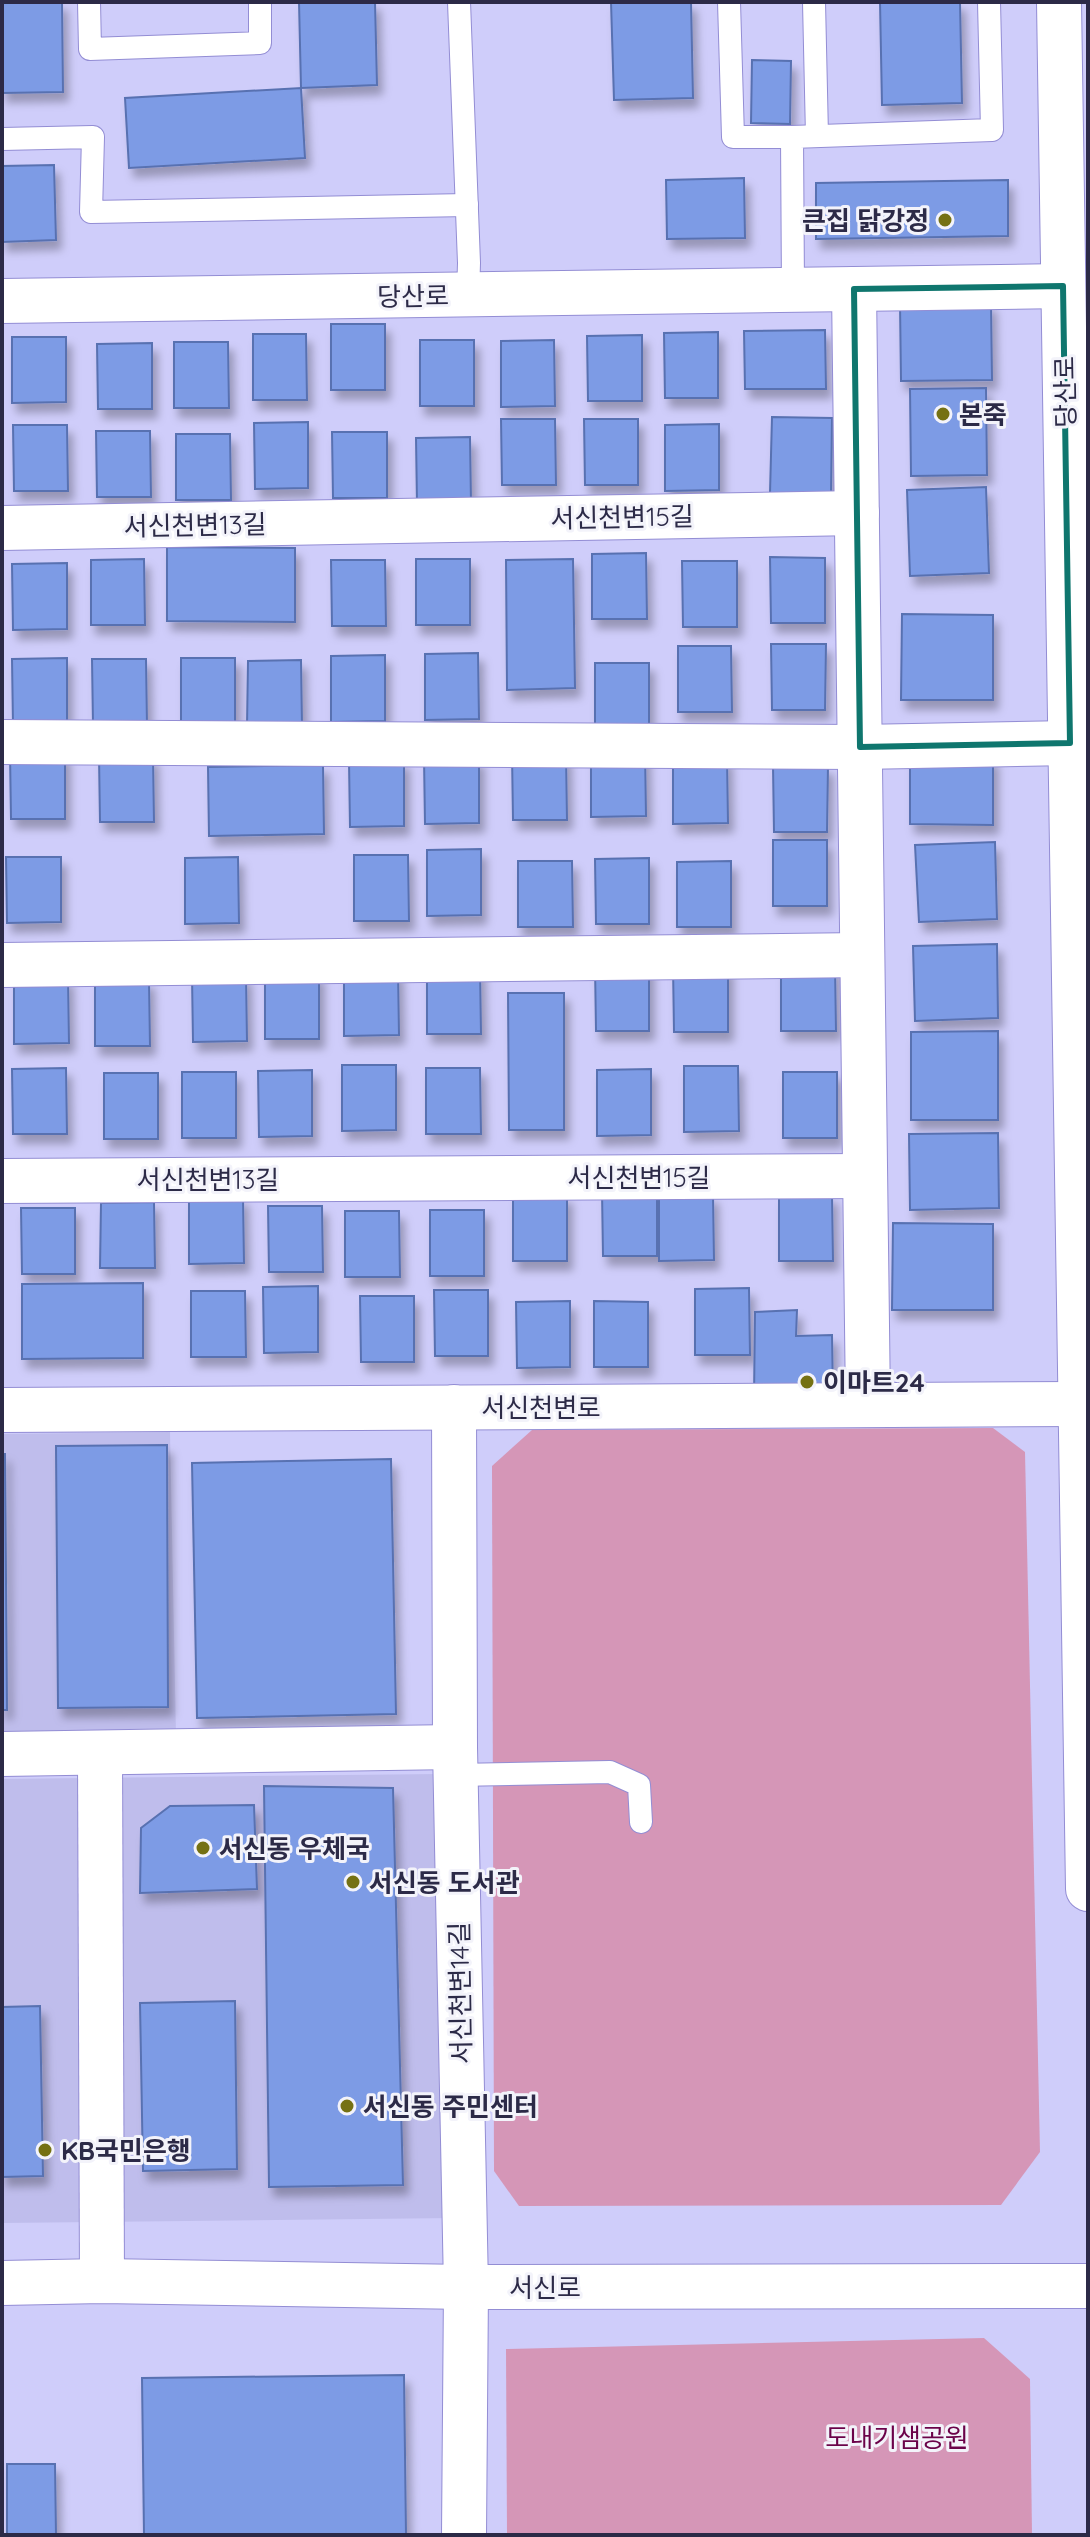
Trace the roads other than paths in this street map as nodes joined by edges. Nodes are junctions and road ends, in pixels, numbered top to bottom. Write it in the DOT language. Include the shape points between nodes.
graph roads {
  1 [pos="89,2"];
  2 [pos="260,2"];
  3 [pos="459,2"];
  4 [pos="729,2"];
  5 [pos="814,2"];
  6 [pos="989,2"];
  7 [pos="1059,2"];
  8 [pos="817,136"];
  9 [pos="792,137"];
  10 [pos="2,139"];
  11 [pos="467,205"];
  12 [pos="1076,286"];
  13 [pos="854,289"];
  14 [pos="793,290"];
  15 [pos="468,295"];
  16 [pos="2,301"];
  17 [pos="857,513"];
  18 [pos="387,522"];
  19 [pos="2,528"];
  20 [pos="2,742"];
  21 [pos="1070,743"];
  22 [pos="860,747"];
  23 [pos="1080,811"];
  24 [pos="862,955"];
  25 [pos="2,965"];
  26 [pos="865,1176"];
  27 [pos="413,1178"];
  28 [pos="2,1181"];
  29 [pos="1080,1404"];
  30 [pos="868,1405"];
  31 [pos="454,1407"];
  32 [pos="2,1410"];
  33 [pos="1086,1744"];
  34 [pos="100,1753"];
  35 [pos="18,1754"];
  36 [pos="455,1761"];
  37 [pos="641,1822"];
  38 [pos="1088,1889"];
  39 [pos="102,2281"];
  40 [pos="2,2283"];
  41 [pos="1088,2286"];
  42 [pos="466,2287"];
  43 [pos="464,2535"];
  1 -- 2 [label="lane" via="90,49 260,43"];
  3 -- 11 [label="lane"];
  4 -- 9 [label="lane" via="733,137"];
  5 -- 8 [label="lane"];
  6 -- 8 [label="lane" via="992,130"];
  7 -- 12 [label="street, 당산로"];
  8 -- 9 [label="lane"];
  9 -- 14 [label="lane"];
  10 -- 11 [label="lane" via="93,137 91,212"];
  11 -- 15 [label="lane"];
  12 -- 13 [label="street, 당산로"];
  12 -- 21 [label="street, 당산로"];
  13 -- 14 [label="street, 당산로"];
  13 -- 17 [label="street"];
  14 -- 15 [label="street, 당산로"];
  15 -- 16 [label="street, 당산로"];
  17 -- 18 [label="street, 서신천변15길"];
  17 -- 22 [label="street"];
  18 -- 19 [label="street, 서신천변13길"];
  20 -- 22 [label="street"];
  21 -- 22 [label="street"];
  21 -- 23 [label="street, 당산로"];
  22 -- 24 [label="street"];
  23 -- 29 [label="street, 당산로"];
  24 -- 25 [label="street"];
  24 -- 26 [label="street"];
  26 -- 27 [label="street, 서신천변15길"];
  26 -- 30 [label="street"];
  27 -- 28 [label="street, 서신천변13길"];
  29 -- 30 [label="street, 서신천변로"];
  29 -- 33 [label="street, 당산로"];
  30 -- 31 [label="street, 서신천변로"];
  31 -- 32 [label="street, 서신천변로"];
  31 -- 36 [label="street, 서신천변14길"];
  33 -- 38 [label="street, 당산로"];
  34 -- 35 [label="street"];
  34 -- 36 [label="street"];
  34 -- 39 [label="street"];
  36 -- 37 [label="lane" via="610,1772 639,1785"];
  36 -- 42 [label="street, 서신천변14길"];
  39 -- 40 [label="street, 서신로"];
  39 -- 42 [label="street, 서신로"];
  41 -- 42 [label="street, 서신로"];
  42 -- 43 [label="street, 서신천변14길"];
}
